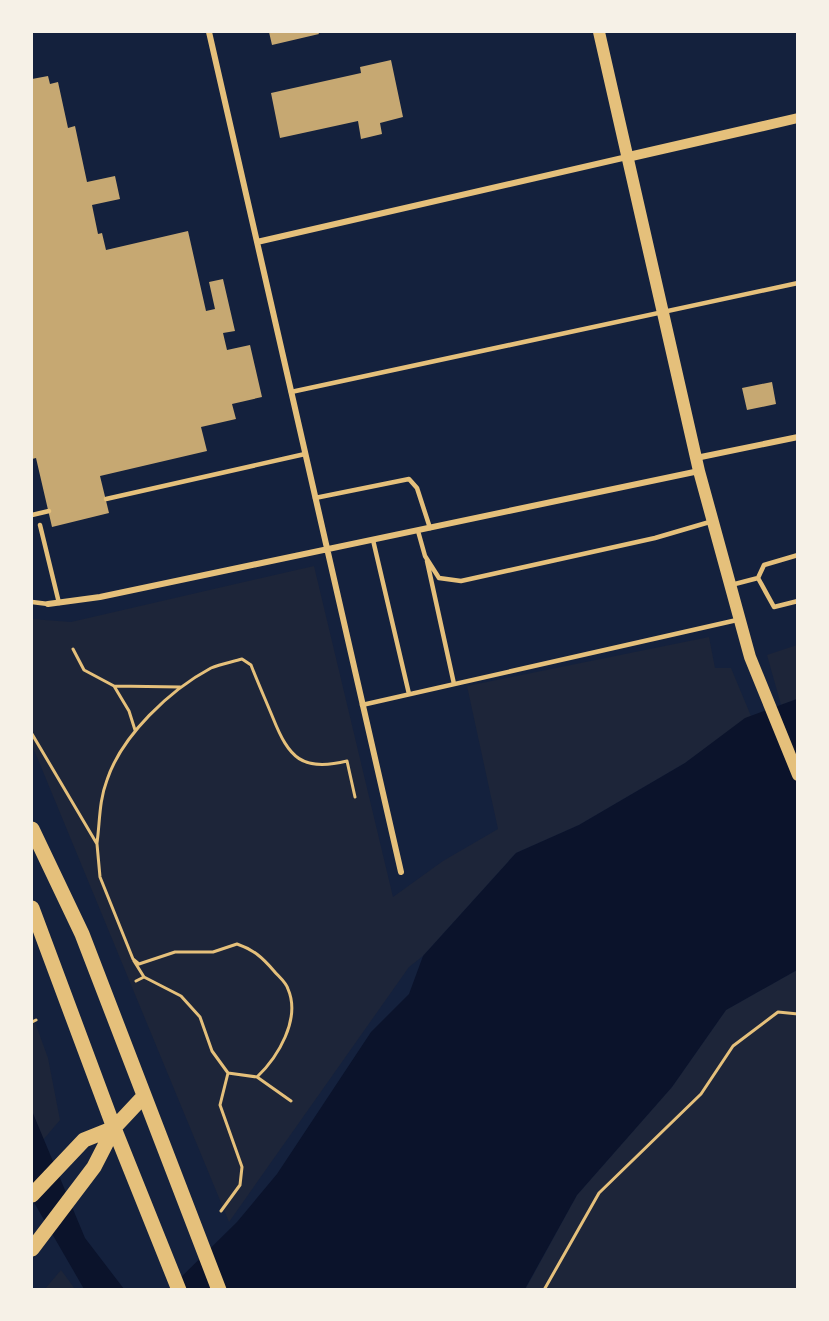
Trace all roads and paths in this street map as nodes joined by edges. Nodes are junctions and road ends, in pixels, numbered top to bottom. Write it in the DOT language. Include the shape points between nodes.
graph roads {
  1 [pos="209,32"];
  2 [pos="599,32"];
  3 [pos="798,118"];
  4 [pos="628,157"];
  5 [pos="256,242"];
  6 [pos="798,283"];
  7 [pos="663,313"];
  8 [pos="291,392"];
  9 [pos="798,437"];
  10 [pos="305,454"];
  11 [pos="696,458"];
  12 [pos="699,471"];
  13 [pos="315,498"];
  14 [pos="106,499"];
  15 [pos="49,511"];
  16 [pos="32,515"];
  17 [pos="713,521"];
  18 [pos="40,525"];
  19 [pos="430,528"];
  20 [pos="418,531"];
  21 [pos="374,540"];
  22 [pos="327,550"];
  23 [pos="798,555"];
  24 [pos="425,556"];
  25 [pos="758,578"];
  26 [pos="729,585"];
  27 [pos="798,601"];
  28 [pos="32,602"];
  29 [pos="59,603"];
  30 [pos="48,604"];
  31 [pos="740,619"];
  32 [pos="73,649"];
  33 [pos="454,684"];
  34 [pos="114,686"];
  35 [pos="182,687"];
  36 [pos="409,694"];
  37 [pos="362,705"];
  38 [pos="135,730"];
  39 [pos="32,734"];
  40 [pos="798,775"];
  41 [pos="355,797"];
  42 [pos="32,829"];
  43 [pos="97,844"];
  44 [pos="400,872"];
  45 [pos="32,908"];
  46 [pos="133,959"];
  47 [pos="144,977"];
  48 [pos="136,981"];
  49 [pos="798,1014"];
  50 [pos="36,1020"];
  51 [pos="32,1022"];
  52 [pos="228,1073"];
  53 [pos="257,1077"];
  54 [pos="143,1097"];
  55 [pos="291,1101"];
  56 [pos="114,1128"];
  57 [pos="32,1195"];
  58 [pos="221,1211"];
  59 [pos="32,1249"];
  60 [pos="179,1290"];
  61 [pos="219,1290"];
  62 [pos="544,1290"];
  1 -- 5 [label="street"];
  2 -- 4 [label="main road"];
  3 -- 4 [label="street"];
  4 -- 5 [label="street"];
  4 -- 7 [label="main road"];
  5 -- 8 [label="street"];
  6 -- 7 [label="lane"];
  7 -- 8 [label="lane"];
  7 -- 11 [label="main road"];
  8 -- 10 [label="street"];
  9 -- 11 [label="street"];
  10 -- 13 [label="street"];
  10 -- 14 [label="lane"];
  11 -- 12 [label="main road"];
  12 -- 17 [label="main road"];
  12 -- 19 [label="street"];
  13 -- 19 [label="lane" via="409,479 417,488"];
  13 -- 22 [label="street"];
  15 -- 16 [label="lane"];
  17 -- 24 [label="lane" via="655,538 461,581 438,578"];
  17 -- 26 [label="main road"];
  18 -- 29 [label="lane"];
  19 -- 20 [label="street"];
  20 -- 21 [label="street"];
  20 -- 24 [label="lane"];
  21 -- 22 [label="street"];
  21 -- 36 [label="lane"];
  22 -- 29 [label="street"];
  22 -- 37 [label="street"];
  23 -- 25 [label="lane" via="764,565"];
  24 -- 33 [label="lane"];
  25 -- 26 [label="lane"];
  25 -- 27 [label="lane" via="774,607"];
  26 -- 31 [label="main road"];
  28 -- 30 [label="lane"];
  29 -- 30 [label="street"];
  31 -- 33 [label="lane"];
  31 -- 40 [label="main road" via="750,657"];
  32 -- 34 [label="path" via="84,670"];
  33 -- 36 [label="lane"];
  34 -- 35 [label="path"];
  34 -- 38 [label="path"];
  35 -- 38 [label="path"];
  35 -- 41 [label="path" via="213,667 242,659 251,665 284,747 308,764 325,766 347,761"];
  36 -- 37 [label="lane"];
  37 -- 44 [label="street"];
  38 -- 43 [label="path" via="107,778 98,813"];
  39 -- 43 [label="path"];
  42 -- 54 [label="main road" via="82,934"];
  43 -- 46 [label="path" via="100,877"];
  45 -- 56 [label="main road"];
  46 -- 47 [label="path"];
  46 -- 53 [label="path" via="139,964 175,952 213,952 237,944 256,951 288,987 292,1004 284,1041 270,1065"];
  47 -- 48 [label="path"];
  47 -- 52 [label="path" via="180,996 200,1017 212,1051"];
  49 -- 62 [label="path" via="778,1012 733,1046 701,1094 599,1193"];
  50 -- 51 [label="path"];
  52 -- 53 [label="path"];
  52 -- 58 [label="path" via="220,1105 242,1167 240,1185"];
  53 -- 55 [label="path"];
  54 -- 56 [label="main road"];
  54 -- 61 [label="main road"];
  56 -- 57 [label="main road" via="84,1140"];
  56 -- 59 [label="main road" via="93,1167"];
  56 -- 60 [label="main road"];
}
